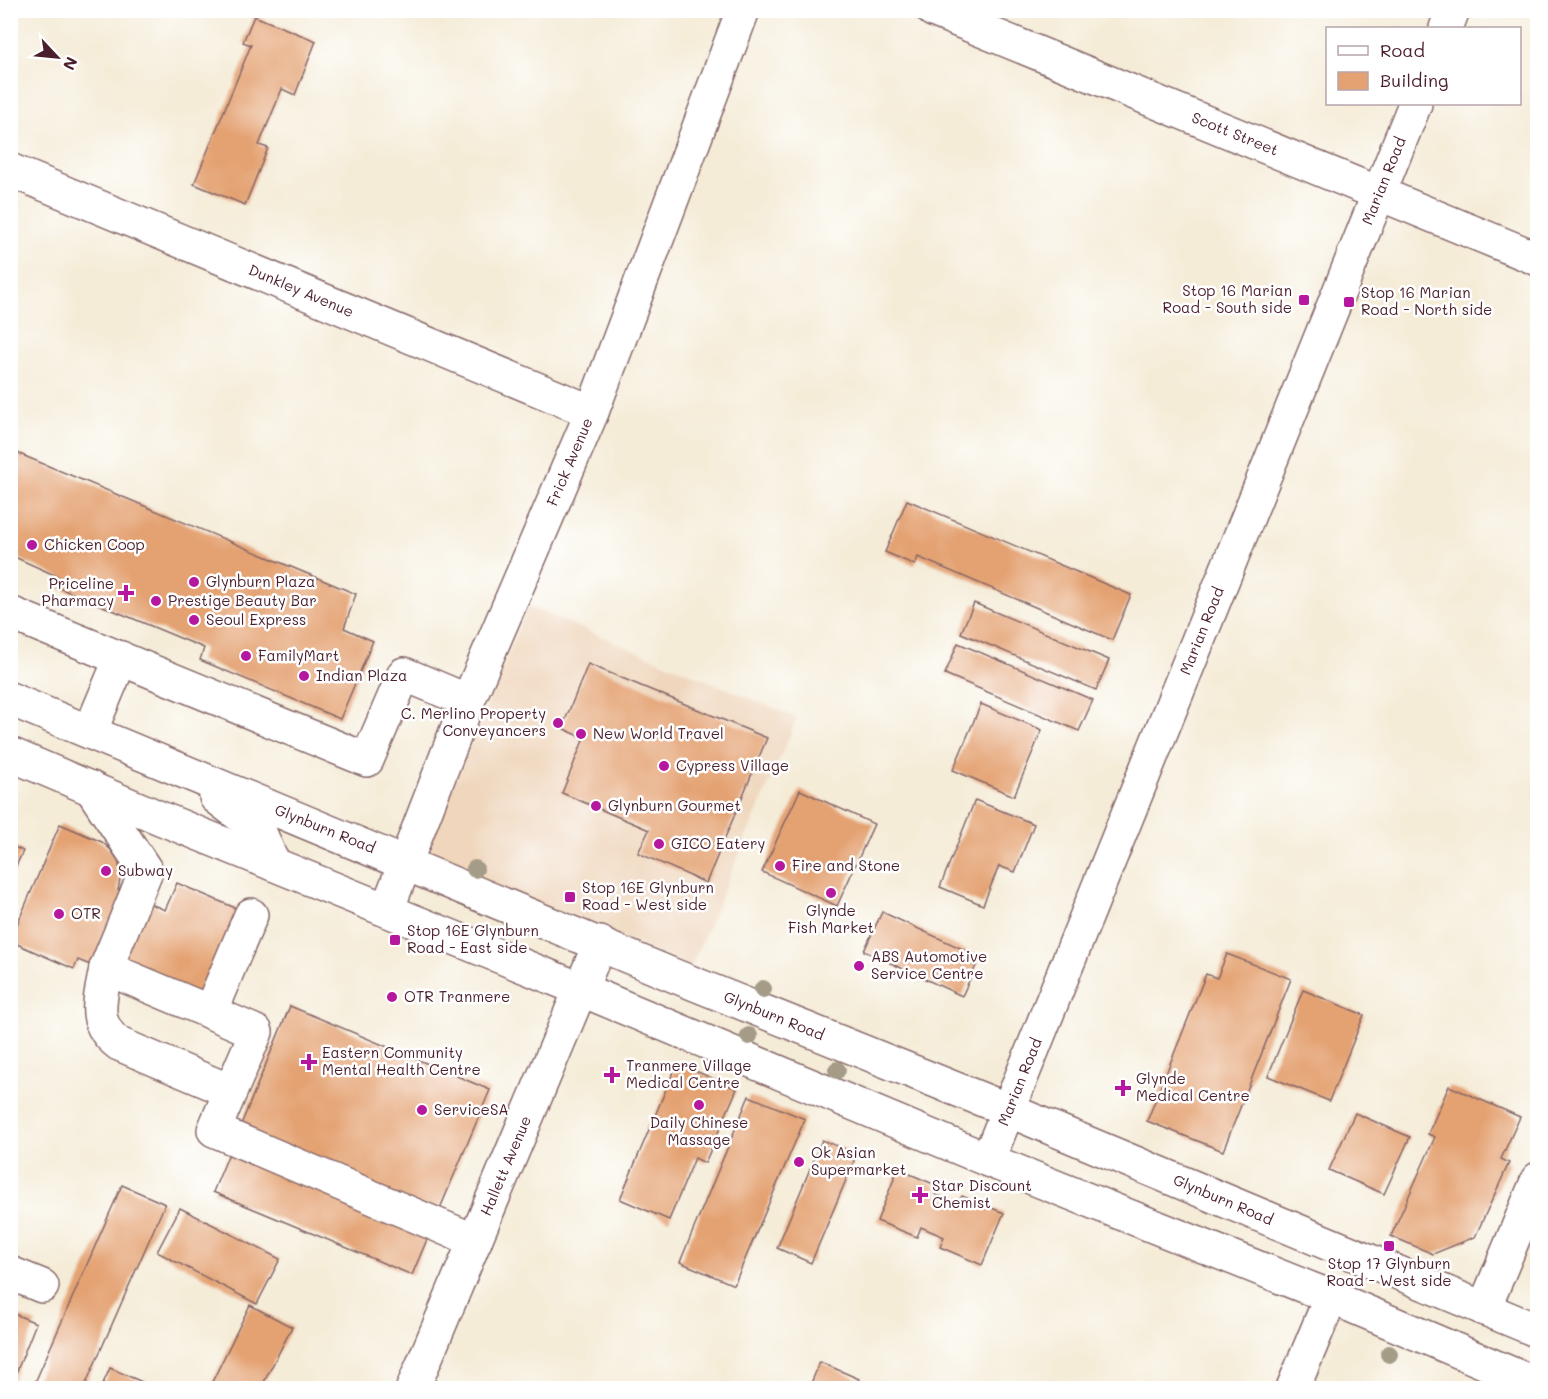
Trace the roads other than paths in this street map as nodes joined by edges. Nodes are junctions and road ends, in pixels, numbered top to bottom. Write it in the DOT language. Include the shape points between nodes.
graph roads {
  1 [pos="743,10"];
  2 [pos="933,10"];
  3 [pos="1453,10"];
  4 [pos="1446,27"];
  5 [pos="1415,105"];
  6 [pos="10,170"];
  7 [pos="1379,193"];
  8 [pos="1538,259"];
  9 [pos="592,412"];
  10 [pos="10,613"];
  11 [pos="122,658"];
  12 [pos="10,699"];
  13 [pos="468,701"];
  14 [pos="90,732"];
  15 [pos="10,754"];
  16 [pos="181,771"];
  17 [pos="91,788"];
  18 [pos="406,862"];
  19 [pos="273,864"];
  20 [pos="387,910"];
  21 [pos="251,915"];
  22 [pos="600,943"];
  23 [pos="106,968"];
  24 [pos="580,989"];
  25 [pos="210,1012"];
  26 [pos="231,1091"];
  27 [pos="1008,1110"];
  28 [pos="988,1160"];
  29 [pos="1538,1179"];
  30 [pos="475,1241"];
  31 [pos="10,1273"];
  32 [pos="42,1286"];
  33 [pos="1331,1297"];
  34 [pos="1484,1309"];
  35 [pos="1538,1331"];
  36 [pos="1538,1385"];
  37 [pos="413,1389"];
  38 [pos="1293,1389"];
  1 -- 9 [label="street, Frick Avenue"];
  2 -- 7 [label="street, Scott Street"];
  3 -- 4 [label="street"];
  5 -- 7 [label="street, Marian Road"];
  6 -- 9 [label="street, Dunkley Avenue"];
  7 -- 8 [label="street, Scott Street"];
  7 -- 27 [label="street, Marian Road"];
  9 -- 13 [label="street, Frick Avenue"];
  10 -- 11 [label="street"];
  11 -- 13 [label="street" via="367,760 404,674"];
  11 -- 14 [label="street"];
  12 -- 14 [label="street, Glynburn Road"];
  13 -- 18 [label="street, Frick Avenue"];
  14 -- 16 [label="street, Glynburn Road"];
  15 -- 17 [label="street"];
  16 -- 18 [label="street, Glynburn Road"];
  16 -- 19 [label="street" via="259,830"];
  17 -- 19 [label="street"];
  17 -- 23 [label="street" via="147,871"];
  18 -- 20 [label="street, Frick Avenue"];
  18 -- 22 [label="street, Glynburn Road"];
  19 -- 20 [label="street"];
  20 -- 24 [label="street"];
  21 -- 25 [label="street"];
  22 -- 24 [label="street, Hallett Avenue"];
  22 -- 27 [label="street, Glynburn Road"];
  23 -- 25 [label="street"];
  23 -- 26 [label="street" via="99,1015 105,1034 119,1044"];
  24 -- 28 [label="street"];
  24 -- 30 [label="street, Hallett Avenue"];
  25 -- 26 [label="street" via="256,1032"];
  26 -- 30 [label="street" via="214,1130"];
  27 -- 28 [label="street, Marian Road"];
  27 -- 34 [label="street, Glynburn Road"];
  28 -- 33 [label="street"];
  29 -- 34 [label="street"];
  30 -- 37 [label="street, Hallett Avenue"];
  31 -- 32 [label="street"];
  33 -- 36 [label="street"];
  33 -- 38 [label="street"];
  34 -- 35 [label="street, Glynburn Road"];
}
